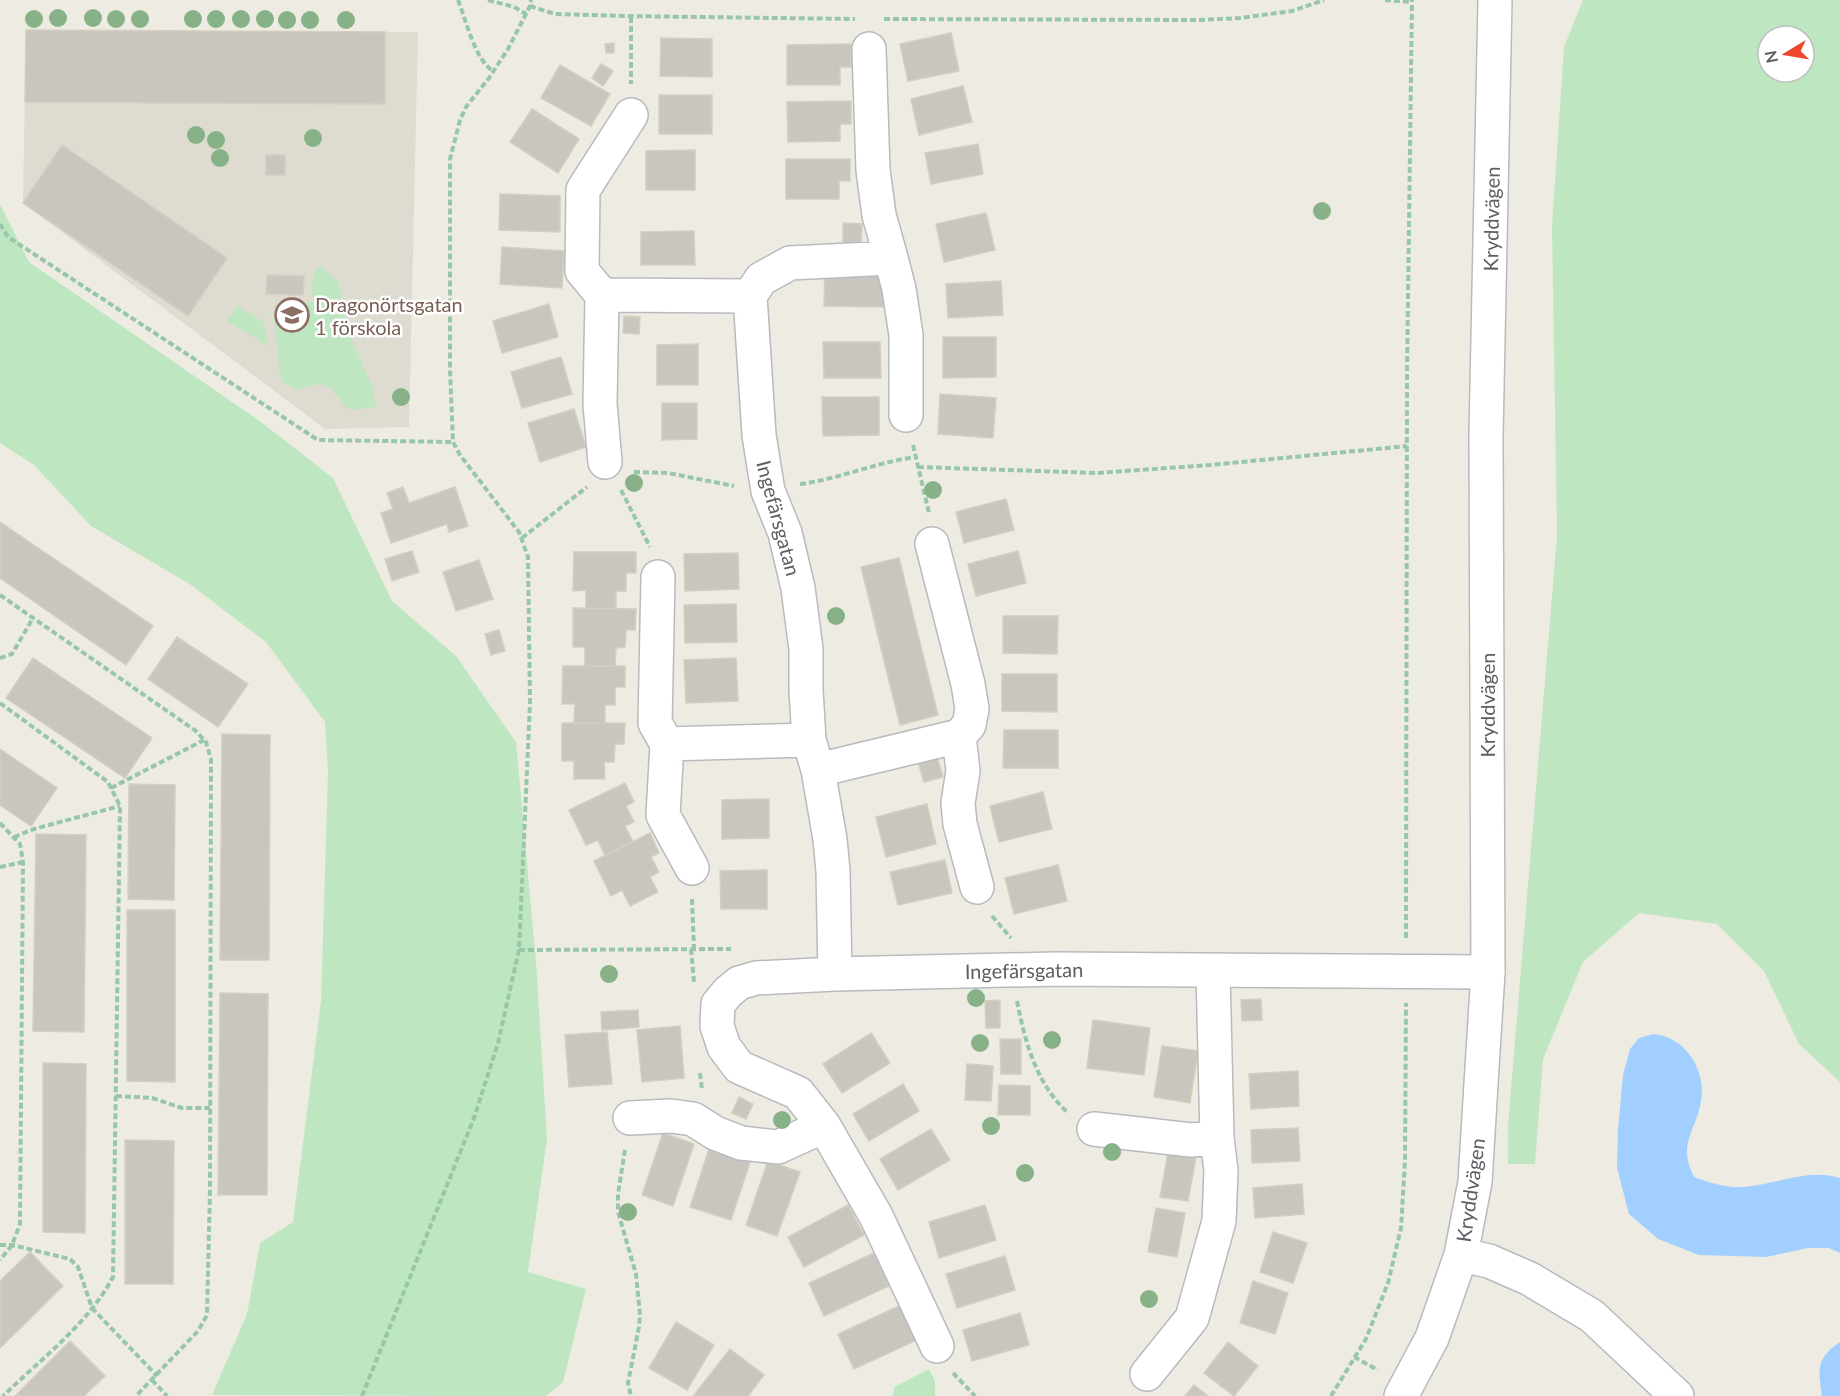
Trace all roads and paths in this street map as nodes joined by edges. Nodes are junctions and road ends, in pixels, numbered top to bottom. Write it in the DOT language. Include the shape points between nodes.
graph roads {
  1 [pos="458,0"];
  2 [pos="488,0"];
  3 [pos="531,0"];
  4 [pos="1323,0"];
  5 [pos="1386,0"];
  6 [pos="1495,0"];
  7 [pos="1412,1"];
  8 [pos="530,6"];
  9 [pos="526,14"];
  10 [pos="631,16"];
  11 [pos="870,29"];
  12 [pos="494,71"];
  13 [pos="632,115"];
  14 [pos="0,224"];
  15 [pos="891,258"];
  16 [pos="602,295"];
  17 [pos="750,296"];
  18 [pos="906,415"];
  19 [pos="453,442"];
  20 [pos="1407,446"];
  21 [pos="916,458"];
  22 [pos="608,466"];
  23 [pos="918,467"];
  24 [pos="768,488"];
  25 [pos="522,538"];
  26 [pos="932,544"];
  27 [pos="658,577"];
  28 [pos="0,595"];
  29 [pos="33,618"];
  30 [pos="0,658"];
  31 [pos="0,704"];
  32 [pos="959,736"];
  33 [pos="204,740"];
  34 [pos="667,744"];
  35 [pos="813,755"];
  36 [pos="111,788"];
  37 [pos="120,806"];
  38 [pos="0,823"];
  39 [pos="14,837"];
  40 [pos="23,862"];
  41 [pos="0,867"];
  42 [pos="692,868"];
  43 [pos="977,886"];
  44 [pos="741,949"];
  45 [pos="519,950"];
  46 [pos="694,950"];
  47 [pos="1015,970"];
  48 [pos="1406,970"];
  49 [pos="1213,971"];
  50 [pos="1488,972"];
  51 [pos="835,974"];
  52 [pos="116,1096"];
  53 [pos="210,1108"];
  54 [pos="630,1118"];
  55 [pos="824,1126"];
  56 [pos="1094,1130"];
  57 [pos="1217,1138"];
  58 [pos="0,1245"];
  59 [pos="12,1245"];
  60 [pos="1461,1255"];
  61 [pos="0,1260"];
  62 [pos="92,1308"];
  63 [pos="937,1346"];
  64 [pos="1147,1374"];
  65 [pos="157,1376"];
  66 [pos="152,1380"];
  67 [pos="3,1396"];
  68 [pos="136,1396"];
  69 [pos="167,1396"];
  70 [pos="362,1396"];
  71 [pos="631,1396"];
  72 [pos="1331,1396"];
  73 [pos="1401,1396"];
  74 [pos="1677,1396"];
  1 -- 12 [label="path" via="479,55"];
  2 -- 9 [label="path"];
  3 -- 8 [label="path"];
  4 -- 11 [label="path" via="1292,11 1239,18"];
  5 -- 7 [label="path"];
  6 -- 50 [label="street, Kryddvägen" via="1486,435"];
  7 -- 20 [label="path"];
  8 -- 9 [label="path"];
  8 -- 10 [label="path" via="555,14"];
  9 -- 12 [label="path"];
  10 -- 11 [label="path"];
  10 -- 13 [label="path"];
  11 -- 15 [label="street" via="873,170 879,215"];
  12 -- 19 [label="path" via="466,107 450,159"];
  13 -- 16 [label="street" via="582,190 582,272"];
  14 -- 19 [label="path" via="8,237 318,440"];
  15 -- 17 [label="street" via="790,263 761,279"];
  15 -- 18 [label="street" via="906,335"];
  16 -- 17 [label="street"];
  16 -- 22 [label="street" via="600,404"];
  17 -- 24 [label="street, Ingefärsgatan" via="759,435"];
  18 -- 21 [label="path"];
  19 -- 25 [label="path"];
  20 -- 23 [label="path" via="1097,473"];
  20 -- 48 [label="path"];
  21 -- 23 [label="path"];
  21 -- 24 [label="path" via="895,460 820,482"];
  22 -- 24 [label="path" via="754,490"];
  22 -- 25 [label="path"];
  22 -- 27 [label="path" via="651,549"];
  23 -- 26 [label="path" via="931,521"];
  24 -- 35 [label="street, Ingefärsgatan" via="785,532 798,588"];
  25 -- 45 [label="path" via="528,557 530,703"];
  26 -- 32 [label="street" via="971,701 969,724"];
  27 -- 34 [label="street" via="655,723"];
  28 -- 29 [label="path"];
  29 -- 30 [label="path" via="12,654"];
  29 -- 33 [label="path"];
  31 -- 36 [label="path"];
  32 -- 35 [label="street"];
  32 -- 43 [label="street" via="963,771 958,803 960,824"];
  33 -- 36 [label="path"];
  33 -- 53 [label="path" via="211,759"];
  34 -- 35 [label="street"];
  34 -- 42 [label="street" via="663,815"];
  35 -- 51 [label="street, Ingefärsgatan" via="830,839"];
  36 -- 37 [label="path"];
  37 -- 39 [label="path"];
  37 -- 52 [label="path"];
  38 -- 39 [label="path"];
  39 -- 40 [label="path" via="20,844"];
  40 -- 41 [label="path"];
  40 -- 59 [label="path" via="20,1224"];
  42 -- 46 [label="path"];
  43 -- 47 [label="path" via="990,914 1013,940"];
  44 -- 46 [label="path"];
  45 -- 46 [label="path"];
  45 -- 70 [label="path" via="498,1043 474,1118"];
  47 -- 49 [label="street, Ingefärsgatan"];
  47 -- 51 [label="street, Ingefärsgatan"];
  47 -- 56 [label="path" via="1023,1031 1038,1074 1055,1101"];
  48 -- 49 [label="street, Ingefärsgatan"];
  48 -- 50 [label="street, Ingefärsgatan"];
  48 -- 72 [label="path" via="1401,1228 1388,1283 1366,1339"];
  49 -- 57 [label="street"];
  50 -- 60 [label="street, Kryddvägen" via="1474,1182"];
  51 -- 55 [label="street, Ingefärsgatan" via="756,978 739,983 718,1004 717,1026 724,1047 739,1067 798,1093"];
  52 -- 53 [label="path" via="152,1098 182,1108"];
  52 -- 62 [label="path" via="113,1277"];
  53 -- 65 [label="path" via="207,1315 198,1331"];
  54 -- 55 [label="street" via="693,1119 741,1143 778,1147"];
  54 -- 71 [label="path" via="618,1203 636,1274 640,1315 628,1383"];
  55 -- 63 [label="street, Ingefärsgatan" via="876,1216"];
  56 -- 57 [label="street" via="1191,1140"];
  57 -- 64 [label="street" via="1221,1171 1219,1221 1192,1318"];
  58 -- 59 [label="path"];
  59 -- 61 [label="path"];
  59 -- 62 [label="path" via="70,1259 78,1267"];
  60 -- 73 [label="street, Kryddvägen" via="1432,1338"];
  60 -- 74 [label="street" via="1530,1279 1592,1316"];
  62 -- 65 [label="path"];
  62 -- 67 [label="path"];
  65 -- 66 [label="path"];
  66 -- 68 [label="path"];
  66 -- 69 [label="path"];
}
